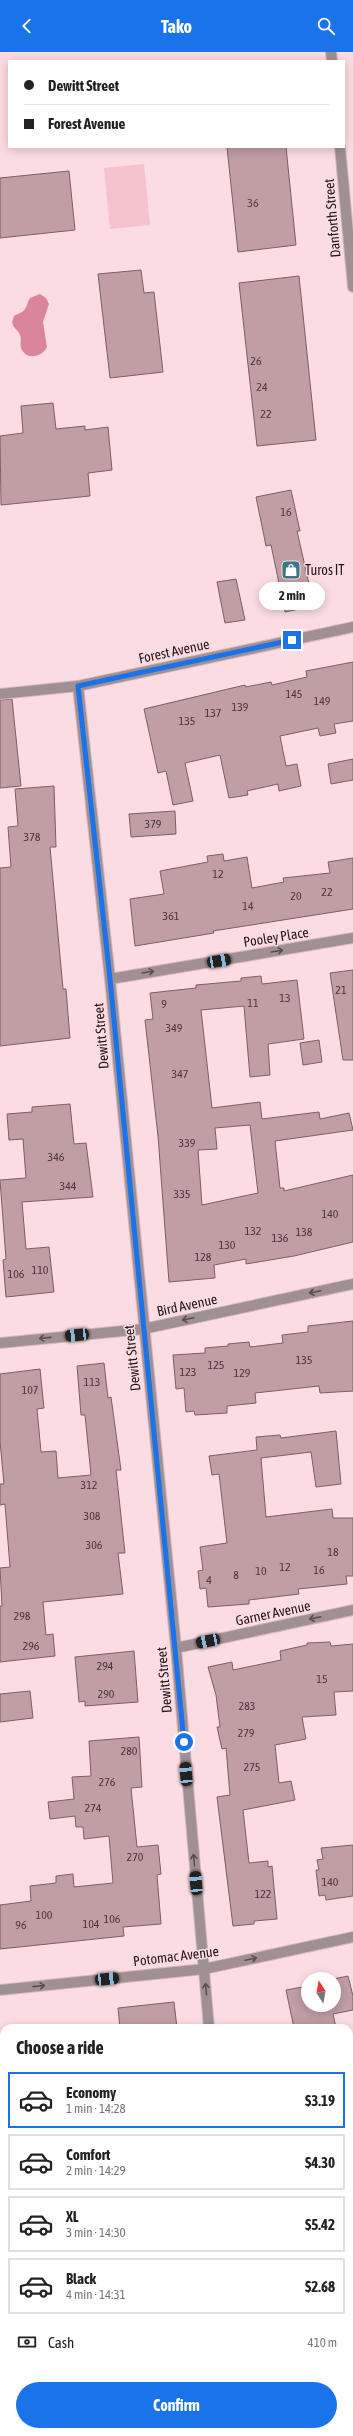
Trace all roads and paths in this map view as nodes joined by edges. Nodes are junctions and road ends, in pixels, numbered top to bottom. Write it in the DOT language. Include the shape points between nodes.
graph roads {
  1 [pos="340,148"];
  2 [pos="353,287"];
  3 [pos="353,627"];
  4 [pos="78,686"];
  5 [pos="0,694"];
  6 [pos="353,938"];
  7 [pos="110,979"];
  8 [pos="353,1284"];
  9 [pos="143,1329"];
  10 [pos="0,1343"];
  11 [pos="353,1610"];
  12 [pos="176,1648"];
  13 [pos="353,1936"];
  14 [pos="204,1969"];
  15 [pos="0,1990"];
  16 [pos="210,2024"];
  1 -- 2 [label="street, Danforth Street"];
  3 -- 4 [label="street, Forest Avenue"];
  4 -- 5 [label="street, Forest Avenue"];
  4 -- 7 [label="street, Dewitt Street"];
  7 -- 6 [label="street, Pooley Place, one-way"];
  7 -- 9 [label="street, Dewitt Street"];
  8 -- 9 [label="street, Bird Avenue, one-way"];
  9 -- 10 [label="street, Bird Avenue, one-way"];
  9 -- 12 [label="street, Dewitt Street"];
  11 -- 12 [label="street, Garner Avenue, one-way"];
  14 -- 12 [label="street, Dewitt Street, one-way"];
  14 -- 13 [label="street, Potomac Avenue, one-way"];
  15 -- 14 [label="street, Potomac Avenue, one-way"];
  16 -- 14 [label="street, Dewitt Street, one-way"];
}
